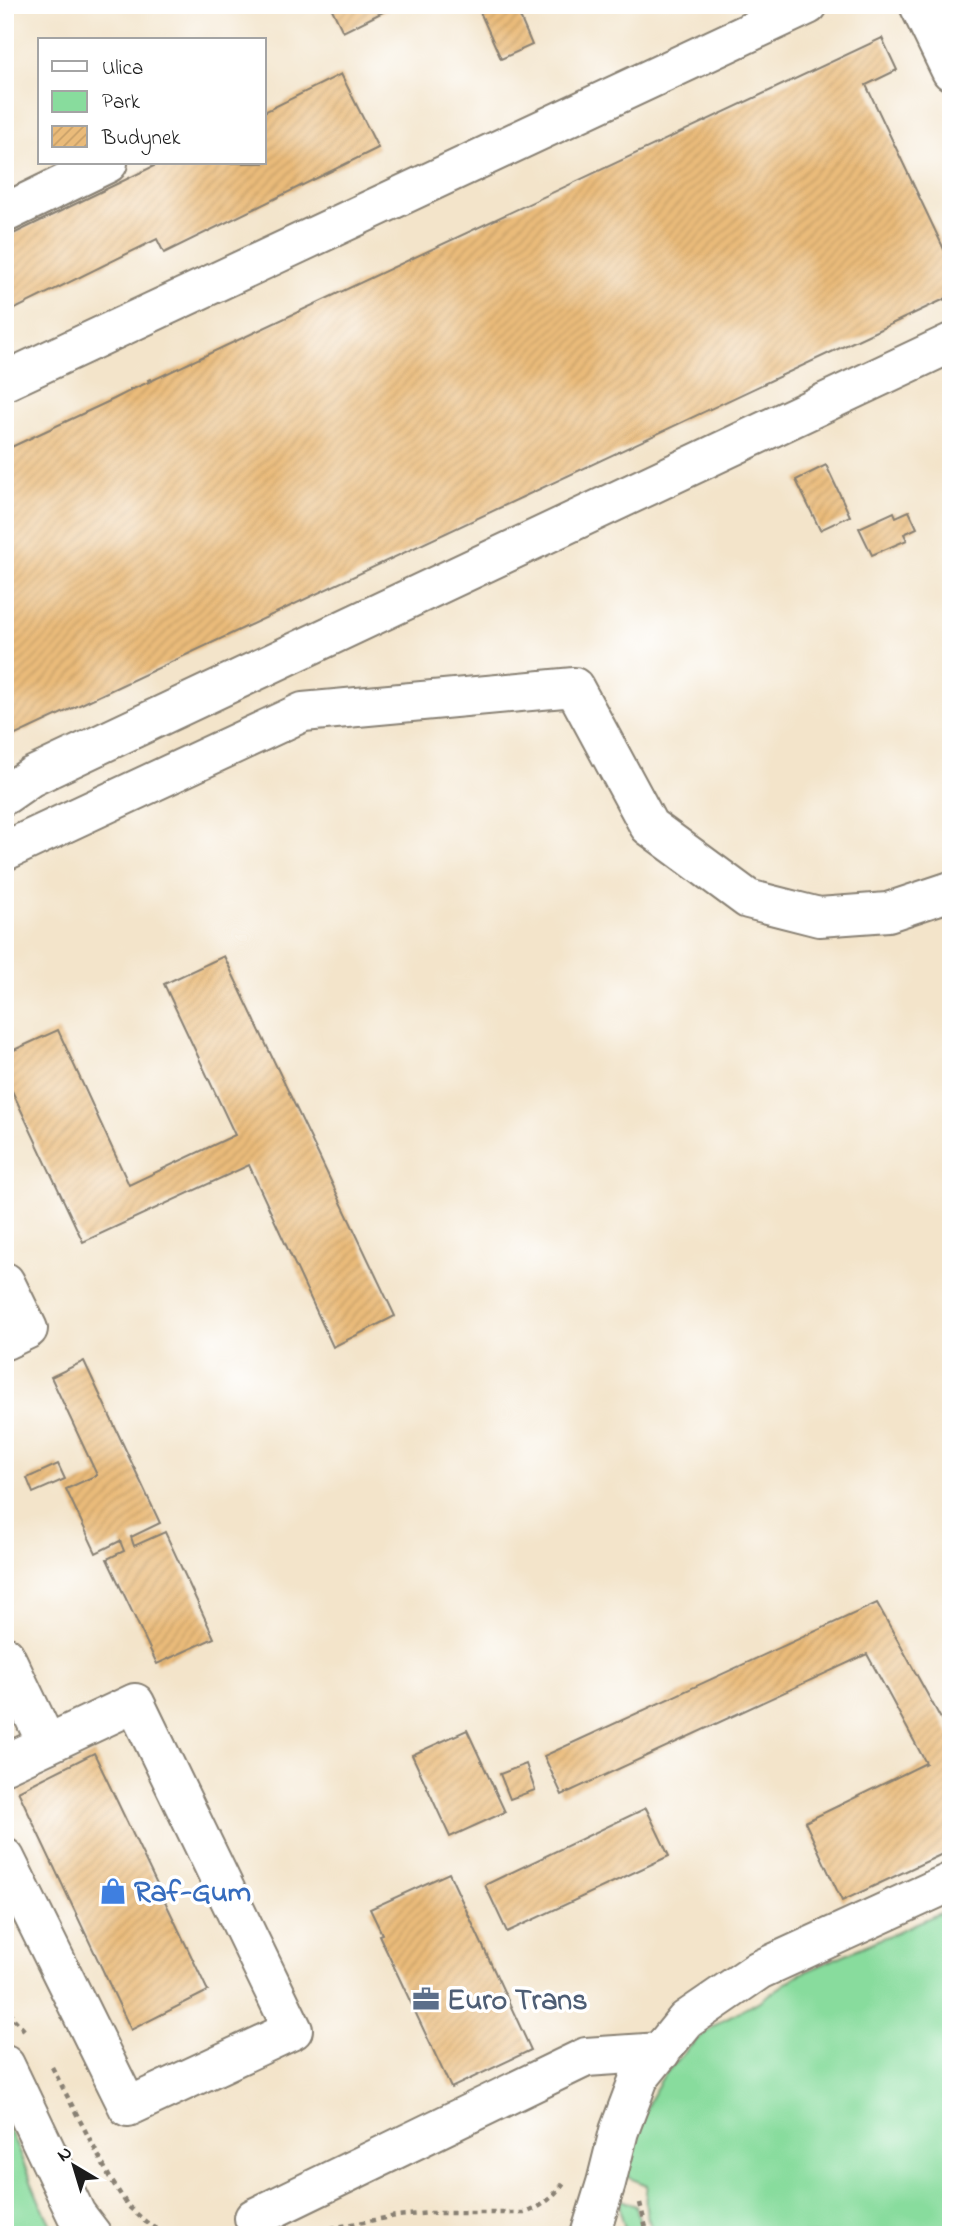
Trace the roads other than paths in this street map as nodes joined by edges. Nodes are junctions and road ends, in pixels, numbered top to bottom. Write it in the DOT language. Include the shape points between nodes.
graph roads {
  1 [pos="808,5"];
  2 [pos="919,5"];
  3 [pos="951,71"];
  4 [pos="106,164"];
  5 [pos="5,213"];
  6 [pos="951,343"];
  7 [pos="5,381"];
  8 [pos="5,795"];
  9 [pos="5,851"];
  10 [pos="951,891"];
  11 [pos="5,1282"];
  12 [pos="5,1340"];
  13 [pos="5,1656"];
  14 [pos="47,1744"];
  15 [pos="5,1764"];
  16 [pos="5,1858"];
  17 [pos="951,1882"];
  18 [pos="661,2052"];
  19 [pos="5,2065"];
  20 [pos="254,2218"];
  21 [pos="92,2235"];
  22 [pos="590,2235"];
  1 -- 7 [label="street"];
  2 -- 3 [label="street"];
  4 -- 5 [label="street"];
  6 -- 8 [label="street" via="31,776"];
  9 -- 10 [label="street" via="303,712 574,687 649,826 748,899 819,917 888,912"];
  11 -- 12 [label="street" via="28,1329"];
  13 -- 14 [label="street"];
  14 -- 15 [label="street"];
  14 -- 16 [label="street" via="135,1703 293,2030 128,2107"];
  17 -- 18 [label="street" via="760,1970 686,2021"];
  18 -- 20 [label="street" via="586,2057"];
  18 -- 22 [label="street" via="639,2078"];
  19 -- 21 [label="street" via="76,2214"];
}
